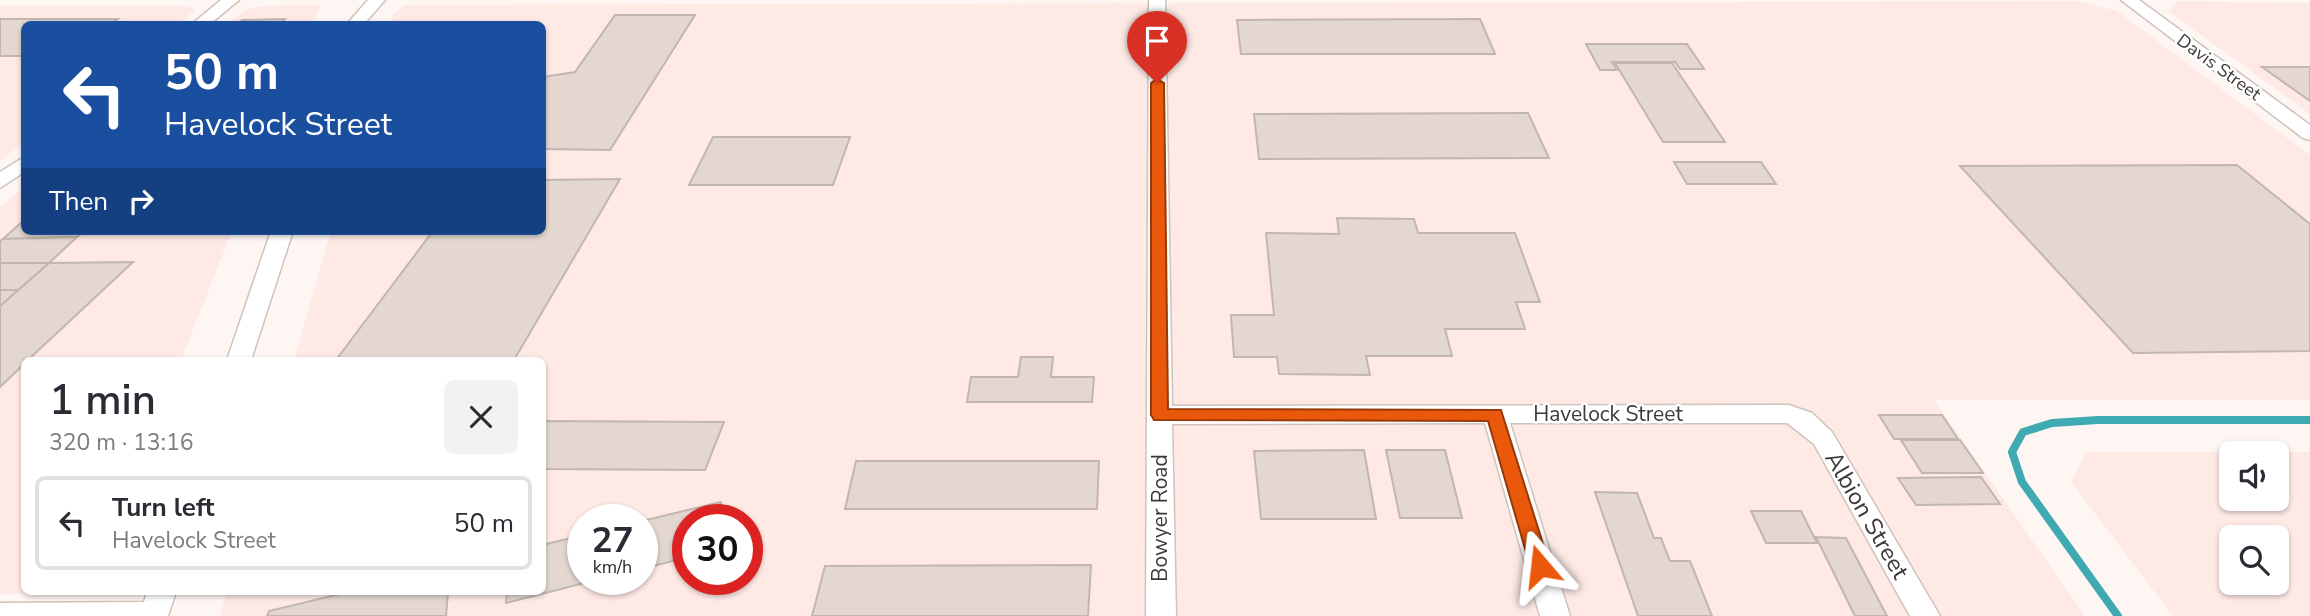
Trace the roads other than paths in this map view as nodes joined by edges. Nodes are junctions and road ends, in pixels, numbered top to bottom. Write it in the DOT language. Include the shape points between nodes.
graph roads {
  1 [pos="231,0"];
  2 [pos="377,0"];
  3 [pos="1157,0"];
  4 [pos="2129,0"];
  5 [pos="204,21"];
  6 [pos="358,21"];
  7 [pos="2310,134"];
  8 [pos="21,165"];
  9 [pos="0,182"];
  10 [pos="281,235"];
  11 [pos="240,357"];
  12 [pos="1160,415"];
  13 [pos="1494,415"];
  14 [pos="1803,419"];
  15 [pos="156,607"];
  16 [pos="0,615"];
  17 [pos="1161,616"];
  18 [pos="1555,616"];
  19 [pos="1925,616"];
  1 -- 5 [label="street"];
  2 -- 6 [label="street"];
  3 -- 12 [label="street, Bowyer Road"];
  4 -- 7 [label="street, Davis Street"];
  8 -- 9 [label="street"];
  10 -- 11 [label="street"];
  12 -- 13 [label="street, Havelock Street"];
  12 -- 17 [label="street, Bowyer Road"];
  13 -- 14 [label="street, Havelock Street" via="1777,414"];
  13 -- 18 [label="street"];
  14 -- 19 [label="street, Albion Street" via="1823,438"];
  15 -- 16 [label="street"];
}
